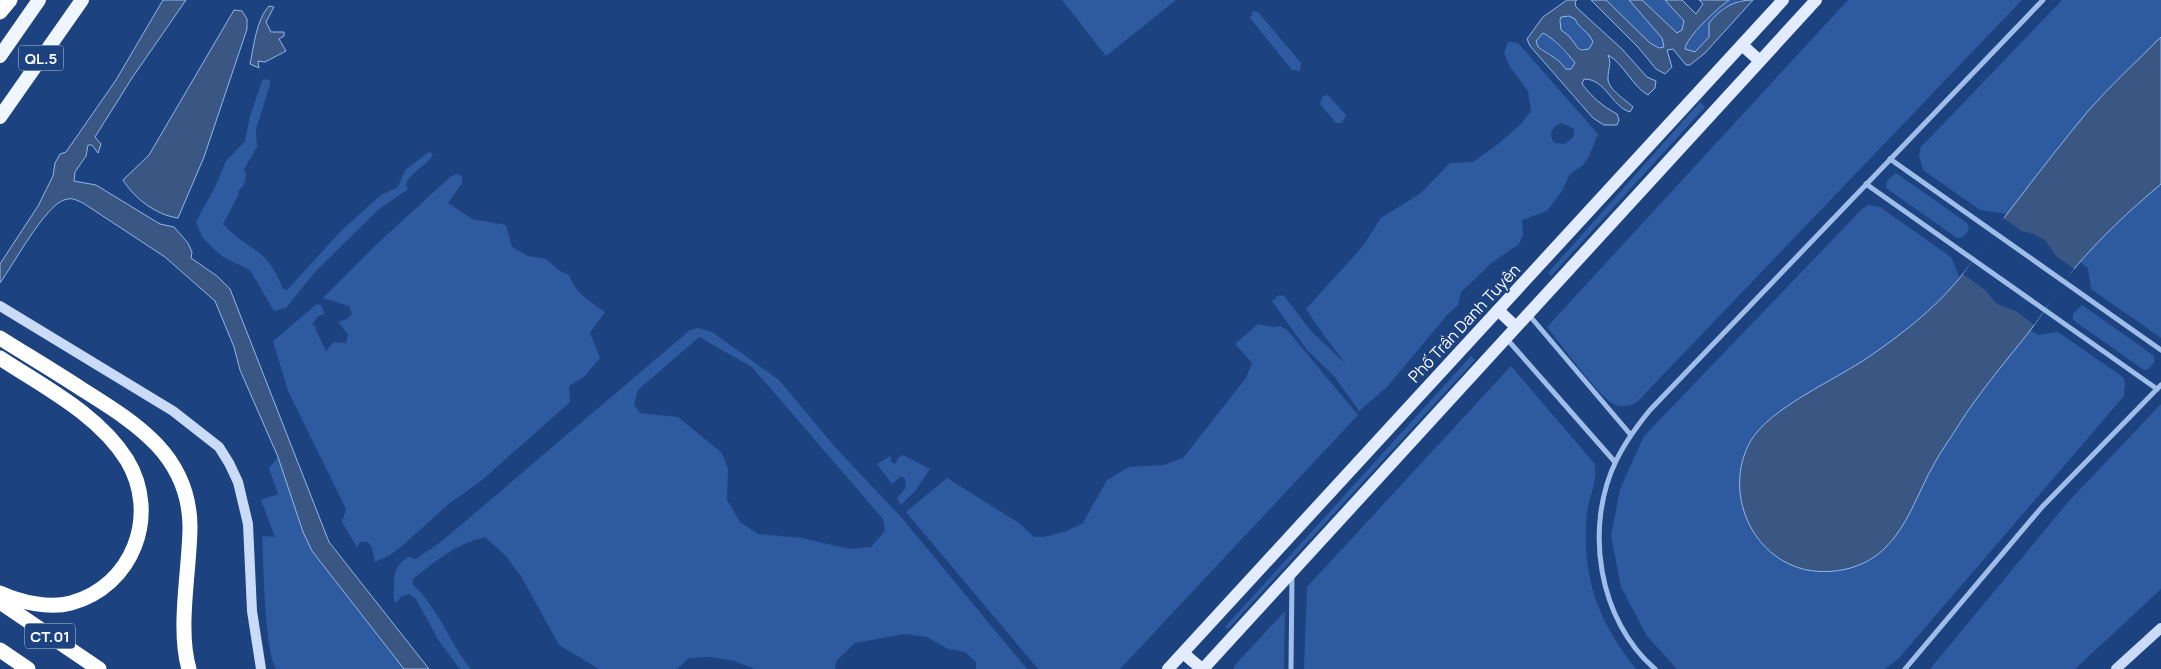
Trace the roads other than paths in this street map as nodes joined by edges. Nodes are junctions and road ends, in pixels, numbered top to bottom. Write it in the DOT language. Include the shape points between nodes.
graph roads {
  1 [pos="10,0"];
  2 [pos="39,0"];
  3 [pos="82,0"];
  4 [pos="1783,0"];
  5 [pos="1816,0"];
  6 [pos="2043,0"];
  7 [pos="0,12"];
  8 [pos="1742,45"];
  9 [pos="0,56"];
  10 [pos="1760,61"];
  11 [pos="0,117"];
  12 [pos="1890,159"];
  13 [pos="1866,184"];
  14 [pos="0,306"];
  15 [pos="1498,310"];
  16 [pos="1528,314"];
  17 [pos="1516,327"];
  18 [pos="0,338"];
  19 [pos="1506,338"];
  20 [pos="2161,350"];
  21 [pos="0,358"];
  22 [pos="2159,387"];
  23 [pos="1630,434"];
  24 [pos="1615,462"];
  25 [pos="1292,571"];
  26 [pos="0,593"];
  27 [pos="0,602"];
  28 [pos="2161,628"];
  29 [pos="0,650"];
  30 [pos="1183,653"];
  31 [pos="28,669"];
  32 [pos="99,669"];
  33 [pos="189,669"];
  34 [pos="261,669"];
  35 [pos="1168,669"];
  36 [pos="1202,669"];
  37 [pos="1291,669"];
  38 [pos="1655,669"];
  39 [pos="1904,669"];
  40 [pos="2116,669"];
  1 -- 7 [label="highway"];
  2 -- 9 [label="highway, QL.5"];
  3 -- 11 [label="highway, QL.5"];
  4 -- 8 [label="main road, Phố Trần Danh Tuyên"];
  5 -- 10 [label="main road"];
  6 -- 12 [label="street"];
  8 -- 10 [label="main road"];
  8 -- 15 [label="main road, Phố Trần Danh Tuyên"];
  10 -- 16 [label="main road"];
  12 -- 13 [label="street"];
  12 -- 20 [label="street"];
  13 -- 22 [label="street"];
  13 -- 23 [label="street"];
  14 -- 34 [label="main road" via="166,406 219,447 238,482 248,524 252,611"];
  15 -- 17 [label="main road"];
  15 -- 30 [label="main road, Phố Trần Danh Tuyên"];
  16 -- 17 [label="main road"];
  16 -- 23 [label="street"];
  17 -- 19 [label="main road"];
  18 -- 33 [label="highway" via="140,427 166,455 186,490 190,524 185,624"];
  19 -- 24 [label="street"];
  19 -- 25 [label="main road"];
  21 -- 26 [label="highway" via="70,404 107,436 127,461 137,487 141,519 139,539 132,555 123,568 95,593 70,603 32,602"];
  22 -- 39 [label="street" via="2042,507"];
  23 -- 24 [label="street"];
  24 -- 38 [label="street" via="1604,491 1599,522 1604,584 1630,640"];
  25 -- 36 [label="main road"];
  25 -- 37 [label="street"];
  27 -- 32 [label="highway, CT.01"];
  28 -- 40 [label="main road"];
  29 -- 31 [label="highway, CT.01"];
  30 -- 35 [label="main road, Phố Trần Danh Tuyên"];
  30 -- 36 [label="main road"];
}
